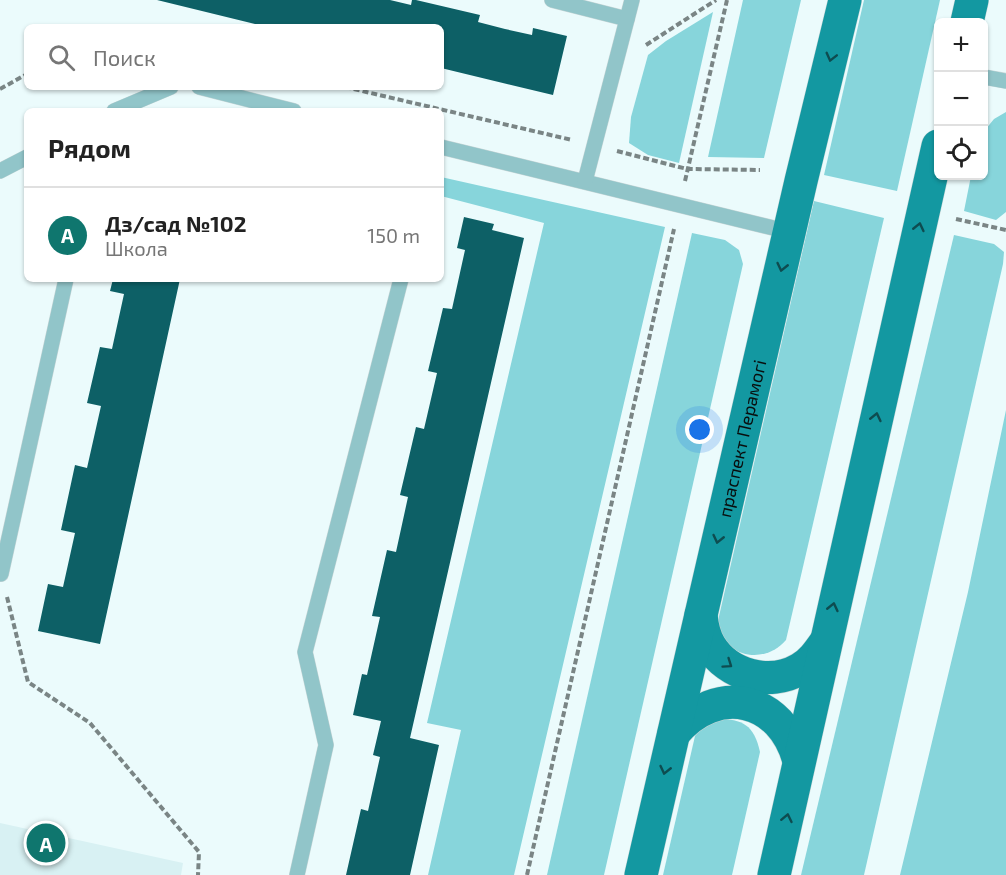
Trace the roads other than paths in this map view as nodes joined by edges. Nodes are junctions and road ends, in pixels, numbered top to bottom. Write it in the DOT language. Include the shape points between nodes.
graph roads {
  1 [pos="552,0"];
  2 [pos="632,0"];
  3 [pos="845,0"];
  4 [pos="972,0"];
  5 [pos="968,18"];
  6 [pos="627,19"];
  7 [pos="988,78"];
  8 [pos="1006,81"];
  9 [pos="164,90"];
  10 [pos="211,90"];
  11 [pos="121,108"];
  12 [pos="282,108"];
  13 [pos="444,148"];
  14 [pos="24,159"];
  15 [pos="934,169"];
  16 [pos="0,171"];
  17 [pos="585,181"];
  18 [pos="790,232"];
  19 [pos="65,282"];
  20 [pos="400,282"];
  21 [pos="1,574"];
  22 [pos="700,615"];
  23 [pos="825,643"];
  24 [pos="674,733"];
  25 [pos="799,761"];
  26 [pos="297,875"];
  27 [pos="641,875"];
  28 [pos="774,875"];
  1 -- 6 [label="lane"];
  2 -- 6 [label="lane"];
  3 -- 18 [label="main road, праспект Перамогі, one-way"];
  4 -- 5 [label="main road"];
  6 -- 17 [label="lane"];
  7 -- 8 [label="lane"];
  9 -- 11 [label="lane"];
  10 -- 12 [label="lane"];
  13 -- 17 [label="lane"];
  14 -- 16 [label="lane"];
  23 -- 15 [label="main road, one-way"];
  17 -- 18 [label="lane"];
  18 -- 22 [label="main road, праспект Перамогі, one-way"];
  19 -- 21 [label="lane"];
  20 -- 26 [label="lane" via="306,652 326,745"];
  22 -- 23 [label="main road, one-way" via="709,645 730,667 744,674 781,676 799,670"];
  22 -- 24 [label="main road, праспект Перамогі"];
  23 -- 25 [label="main road"];
  24 -- 25 [label="main road" via="704,708 726,702 742,703 774,716 795,744"];
  24 -- 27 [label="main road, праспект Перамогі, one-way"];
  28 -- 25 [label="main road, one-way"];
}
